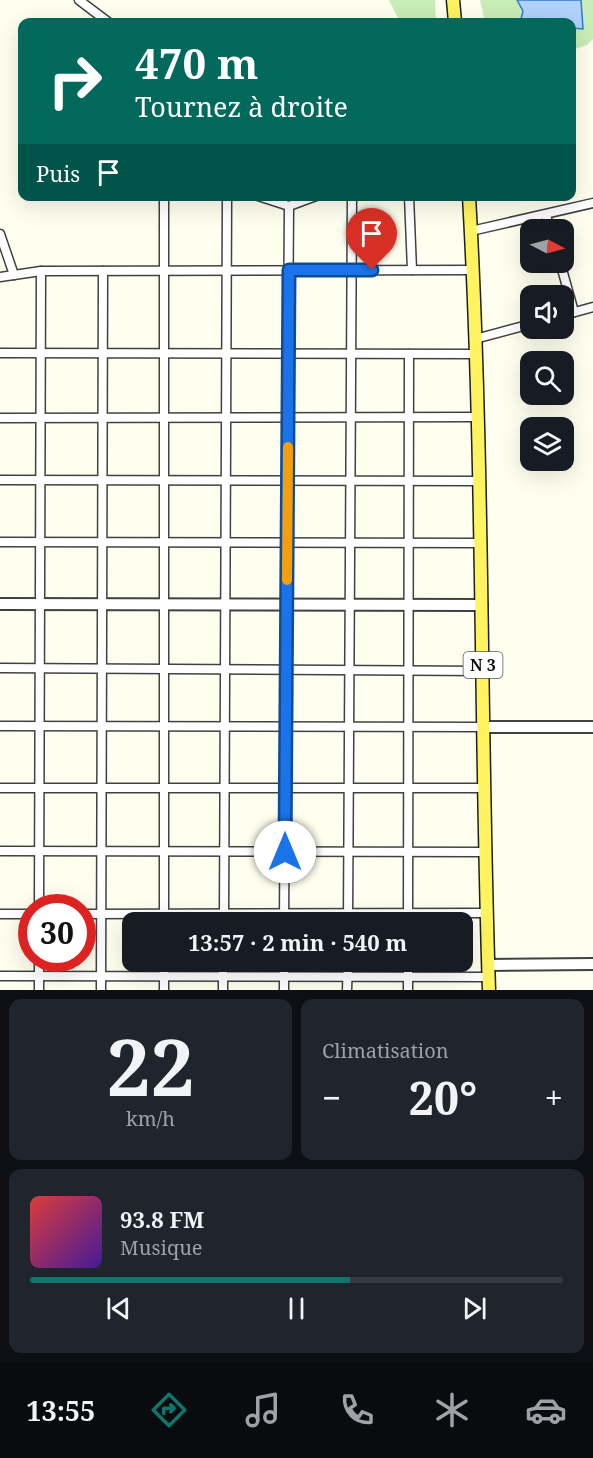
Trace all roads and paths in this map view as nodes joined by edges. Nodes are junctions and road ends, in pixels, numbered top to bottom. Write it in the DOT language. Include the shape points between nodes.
graph roads {
  1 [pos="79,0"];
  2 [pos="453,0"];
  3 [pos="103,18"];
  4 [pos="455,18"];
  5 [pos="164,201"];
  6 [pos="227,201"];
  7 [pos="274,201"];
  8 [pos="302,201"];
  9 [pos="352,201"];
  10 [pos="409,201"];
  11 [pos="469,201"];
  12 [pos="593,203"];
  13 [pos="289,206"];
  14 [pos="546,215"];
  15 [pos="547,219"];
  16 [pos="471,231"];
  17 [pos="0,234"];
  18 [pos="289,270"];
  19 [pos="352,270"];
  20 [pos="412,270"];
  21 [pos="474,270"];
  22 [pos="41,271"];
  23 [pos="103,271"];
  24 [pos="164,271"];
  25 [pos="227,271"];
  26 [pos="14,275"];
  27 [pos="0,277"];
  28 [pos="593,307"];
  29 [pos="574,312"];
  30 [pos="520,327"];
  31 [pos="475,339"];
  32 [pos="0,353"];
  33 [pos="40,353"];
  34 [pos="103,353"];
  35 [pos="164,353"];
  36 [pos="226,353"];
  37 [pos="288,353"];
  38 [pos="351,353"];
  39 [pos="410,354"];
  40 [pos="476,354"];
  41 [pos="478,417"];
  42 [pos="0,418"];
  43 [pos="40,418"];
  44 [pos="103,418"];
  45 [pos="164,418"];
  46 [pos="226,418"];
  47 [pos="288,418"];
  48 [pos="351,418"];
  49 [pos="409,418"];
  50 [pos="0,480"];
  51 [pos="40,480"];
  52 [pos="102,480"];
  53 [pos="164,480"];
  54 [pos="226,480"];
  55 [pos="287,481"];
  56 [pos="350,481"];
  57 [pos="409,481"];
  58 [pos="480,481"];
  59 [pos="0,542"];
  60 [pos="40,542"];
  61 [pos="102,542"];
  62 [pos="164,542"];
  63 [pos="225,543"];
  64 [pos="287,543"];
  65 [pos="350,543"];
  66 [pos="409,543"];
  67 [pos="481,543"];
  68 [pos="0,604"];
  69 [pos="40,604"];
  70 [pos="102,604"];
  71 [pos="164,604"];
  72 [pos="225,604"];
  73 [pos="286,605"];
  74 [pos="350,605"];
  75 [pos="409,605"];
  76 [pos="482,605"];
  77 [pos="0,668"];
  78 [pos="40,668"];
  79 [pos="102,668"];
  80 [pos="164,669"];
  81 [pos="225,669"];
  82 [pos="286,669"];
  83 [pos="349,670"];
  84 [pos="409,670"];
  85 [pos="484,671"];
  86 [pos="0,726"];
  87 [pos="40,726"];
  88 [pos="102,726"];
  89 [pos="164,726"];
  90 [pos="593,726"];
  91 [pos="225,727"];
  92 [pos="286,727"];
  93 [pos="349,727"];
  94 [pos="408,727"];
  95 [pos="484,727"];
  96 [pos="0,788"];
  97 [pos="39,788"];
  98 [pos="101,788"];
  99 [pos="164,788"];
  100 [pos="224,788"];
  101 [pos="285,788"];
  102 [pos="348,788"];
  103 [pos="408,788"];
  104 [pos="485,788"];
  105 [pos="0,852"];
  106 [pos="40,852"];
  107 [pos="102,852"];
  108 [pos="164,852"];
  109 [pos="224,852"];
  110 [pos="285,852"];
  111 [pos="348,852"];
  112 [pos="408,852"];
  113 [pos="486,852"];
  114 [pos="39,894"];
  115 [pos="164,912"];
  116 [pos="224,912"];
  117 [pos="284,912"];
  118 [pos="348,912"];
  119 [pos="408,912"];
  120 [pos="487,913"];
  121 [pos="0,914"];
  122 [pos="18,914"];
  123 [pos="96,914"];
  124 [pos="101,914"];
  125 [pos="473,914"];
  126 [pos="122,915"];
  127 [pos="593,964"];
  128 [pos="488,971"];
  129 [pos="39,972"];
  130 [pos="164,972"];
  131 [pos="223,972"];
  132 [pos="284,972"];
  133 [pos="347,972"];
  134 [pos="408,972"];
  135 [pos="0,976"];
  136 [pos="39,976"];
  137 [pos="101,976"];
  138 [pos="164,976"];
  139 [pos="223,976"];
  140 [pos="284,976"];
  141 [pos="347,977"];
  142 [pos="408,977"];
  143 [pos="39,990"];
  144 [pos="101,990"];
  145 [pos="164,990"];
  146 [pos="223,990"];
  147 [pos="284,990"];
  148 [pos="347,990"];
  149 [pos="408,990"];
  150 [pos="489,990"];
  1 -- 3 [label="street"];
  2 -- 4 [label="main road"];
  5 -- 24 [label="street"];
  6 -- 25 [label="street"];
  7 -- 13 [label="street"];
  8 -- 13 [label="street"];
  9 -- 19 [label="street"];
  10 -- 20 [label="street"];
  11 -- 16 [label="main road, N 3"];
  12 -- 14 [label="street"];
  13 -- 18 [label="street"];
  14 -- 15 [label="street"];
  14 -- 16 [label="street"];
  16 -- 21 [label="main road, N 3"];
  17 -- 26 [label="street"];
  18 -- 19 [label="street"];
  18 -- 25 [label="street"];
  18 -- 37 [label="street"];
  19 -- 20 [label="street"];
  19 -- 38 [label="street"];
  20 -- 21 [label="street"];
  21 -- 31 [label="main road, N 3"];
  22 -- 23 [label="street"];
  22 -- 26 [label="street"];
  22 -- 33 [label="street"];
  23 -- 24 [label="street"];
  23 -- 34 [label="street"];
  24 -- 25 [label="street"];
  24 -- 35 [label="street"];
  25 -- 36 [label="street"];
  26 -- 27 [label="street"];
  28 -- 29 [label="street"];
  30 -- 31 [label="street"];
  31 -- 40 [label="main road, N 3"];
  32 -- 33 [label="street"];
  33 -- 34 [label="street"];
  33 -- 43 [label="street"];
  34 -- 35 [label="street"];
  34 -- 44 [label="street"];
  35 -- 36 [label="street"];
  35 -- 45 [label="street"];
  36 -- 37 [label="street"];
  36 -- 46 [label="street"];
  37 -- 38 [label="street"];
  37 -- 47 [label="street"];
  38 -- 39 [label="street"];
  38 -- 48 [label="street"];
  39 -- 40 [label="street"];
  39 -- 49 [label="street"];
  40 -- 41 [label="main road, N 3"];
  41 -- 49 [label="street"];
  41 -- 58 [label="main road, N 3"];
  42 -- 43 [label="street"];
  43 -- 44 [label="street"];
  43 -- 51 [label="street"];
  44 -- 45 [label="street"];
  44 -- 52 [label="street"];
  45 -- 46 [label="street"];
  45 -- 53 [label="street"];
  46 -- 47 [label="street"];
  46 -- 54 [label="street"];
  47 -- 48 [label="street"];
  47 -- 55 [label="street"];
  48 -- 49 [label="street"];
  48 -- 56 [label="street"];
  49 -- 57 [label="street"];
  50 -- 51 [label="street"];
  51 -- 52 [label="street"];
  51 -- 60 [label="street"];
  52 -- 53 [label="street"];
  52 -- 61 [label="street"];
  53 -- 54 [label="street"];
  53 -- 62 [label="street"];
  54 -- 55 [label="street"];
  54 -- 63 [label="street"];
  55 -- 56 [label="street"];
  55 -- 64 [label="street"];
  56 -- 57 [label="street"];
  56 -- 65 [label="street"];
  57 -- 58 [label="street"];
  57 -- 66 [label="street"];
  58 -- 67 [label="main road, N 3"];
  59 -- 60 [label="street"];
  60 -- 61 [label="street"];
  60 -- 69 [label="street"];
  61 -- 62 [label="street"];
  61 -- 70 [label="street"];
  62 -- 63 [label="street"];
  62 -- 71 [label="street"];
  63 -- 64 [label="street"];
  63 -- 72 [label="street"];
  64 -- 65 [label="street"];
  64 -- 73 [label="street"];
  65 -- 66 [label="street"];
  65 -- 74 [label="street"];
  66 -- 67 [label="street"];
  66 -- 75 [label="street"];
  67 -- 76 [label="main road, N 3"];
  68 -- 69 [label="street"];
  69 -- 70 [label="street"];
  69 -- 78 [label="street"];
  70 -- 71 [label="street"];
  70 -- 79 [label="street"];
  71 -- 72 [label="street"];
  71 -- 80 [label="street"];
  72 -- 73 [label="street"];
  72 -- 81 [label="street"];
  73 -- 74 [label="street"];
  73 -- 82 [label="street"];
  74 -- 75 [label="street"];
  74 -- 83 [label="street"];
  75 -- 76 [label="street"];
  75 -- 84 [label="street"];
  76 -- 85 [label="main road, N 3"];
  77 -- 78 [label="street"];
  78 -- 79 [label="street"];
  78 -- 87 [label="street"];
  79 -- 80 [label="street"];
  79 -- 88 [label="street"];
  80 -- 81 [label="street"];
  80 -- 89 [label="street"];
  81 -- 82 [label="street"];
  81 -- 91 [label="street"];
  82 -- 83 [label="street"];
  82 -- 92 [label="street"];
  83 -- 84 [label="street"];
  83 -- 93 [label="street"];
  84 -- 85 [label="street"];
  84 -- 94 [label="street"];
  85 -- 95 [label="main road, N 3"];
  86 -- 87 [label="street"];
  87 -- 88 [label="street"];
  87 -- 97 [label="street"];
  88 -- 89 [label="street"];
  88 -- 98 [label="street"];
  89 -- 91 [label="street"];
  89 -- 99 [label="street"];
  90 -- 95 [label="street"];
  91 -- 92 [label="street"];
  91 -- 100 [label="street"];
  92 -- 93 [label="street"];
  92 -- 101 [label="street"];
  93 -- 94 [label="street"];
  93 -- 102 [label="street"];
  94 -- 95 [label="street"];
  94 -- 103 [label="street"];
  95 -- 104 [label="main road, N 3"];
  96 -- 97 [label="street"];
  97 -- 98 [label="street"];
  97 -- 106 [label="street"];
  98 -- 99 [label="street"];
  98 -- 107 [label="street"];
  99 -- 100 [label="street"];
  99 -- 108 [label="street"];
  100 -- 101 [label="street"];
  100 -- 109 [label="street"];
  101 -- 102 [label="street"];
  101 -- 110 [label="street"];
  102 -- 103 [label="street"];
  102 -- 111 [label="street"];
  103 -- 104 [label="street"];
  103 -- 112 [label="street"];
  104 -- 113 [label="main road, N 3"];
  105 -- 106 [label="street"];
  106 -- 107 [label="street"];
  106 -- 114 [label="street"];
  107 -- 108 [label="street"];
  107 -- 124 [label="street"];
  108 -- 109 [label="street"];
  108 -- 115 [label="street"];
  109 -- 110 [label="street"];
  109 -- 116 [label="street"];
  110 -- 111 [label="street"];
  110 -- 117 [label="street"];
  111 -- 112 [label="street"];
  111 -- 118 [label="street"];
  112 -- 113 [label="street"];
  112 -- 119 [label="street"];
  113 -- 120 [label="main road, N 3"];
  120 -- 125 [label="street"];
  120 -- 128 [label="main road, N 3"];
  121 -- 122 [label="street"];
  123 -- 124 [label="street"];
  124 -- 126 [label="street"];
  124 -- 137 [label="street"];
  127 -- 128 [label="street"];
  128 -- 142 [label="street"];
  128 -- 150 [label="main road, N 3"];
  129 -- 136 [label="street"];
  130 -- 138 [label="street"];
  131 -- 139 [label="street"];
  132 -- 140 [label="street"];
  133 -- 141 [label="street"];
  134 -- 142 [label="street"];
  135 -- 136 [label="street"];
  136 -- 137 [label="street"];
  136 -- 143 [label="street"];
  137 -- 138 [label="street"];
  137 -- 144 [label="street"];
  138 -- 139 [label="street"];
  138 -- 145 [label="street"];
  139 -- 140 [label="street"];
  139 -- 146 [label="street"];
  140 -- 141 [label="street"];
  140 -- 147 [label="street"];
  141 -- 142 [label="street"];
  141 -- 148 [label="street"];
  142 -- 149 [label="street"];
}
